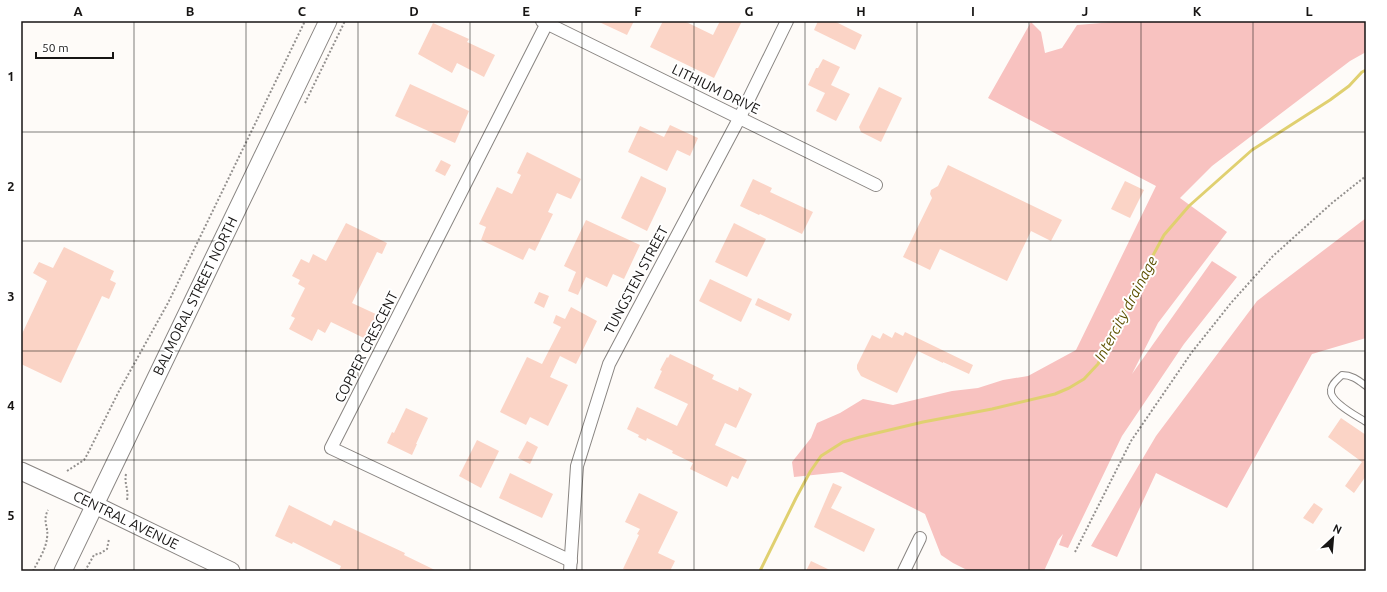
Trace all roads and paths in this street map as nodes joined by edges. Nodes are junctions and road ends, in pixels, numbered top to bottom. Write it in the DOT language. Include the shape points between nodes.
graph roads {
  1 [pos="305,21"];
  2 [pos="328,21"];
  3 [pos="787,21"];
  4 [pos="544,22"];
  5 [pos="740,117"];
  6 [pos="1366,176"];
  7 [pos="876,185"];
  8 [pos="1366,386"];
  9 [pos="1366,422"];
  10 [pos="21,471"];
  11 [pos="67,471"];
  12 [pos="95,505"];
  13 [pos="48,510"];
  14 [pos="920,538"];
  15 [pos="109,539"];
  16 [pos="1075,552"];
  17 [pos="570,566"];
  18 [pos="33,571"];
  19 [pos="63,571"];
  20 [pos="85,571"];
  21 [pos="231,571"];
  22 [pos="904,571"];
  1 -- 11 [label="path" via="168,303 84,460"];
  2 -- 12 [label="main road, BALMORAL STREET NORTH"];
  3 -- 5 [label="street, TUNGSTEN STREET"];
  4 -- 5 [label="street, LITHIUM DRIVE"];
  4 -- 17 [label="street, COPPER CRESCENT" via="331,448"];
  5 -- 7 [label="street, LITHIUM DRIVE"];
  5 -- 17 [label="street, TUNGSTEN STREET" via="609,364 576,466"];
  6 -- 16 [label="path" via="1273,256 1192,352 1131,441"];
  8 -- 9 [label="lane" via="1349,375 1342,375 1331,390 1332,397 1337,403"];
  10 -- 12 [label="main road, CENTRAL AVENUE"];
  12 -- 19 [label="main road, BALMORAL STREET NORTH"];
  12 -- 21 [label="main road, CENTRAL AVENUE"];
  13 -- 18 [label="path" via="44,519 48,532 46,543"];
  14 -- 22 [label="street"];
  15 -- 20 [label="path" via="107,550 94,555"];
}
